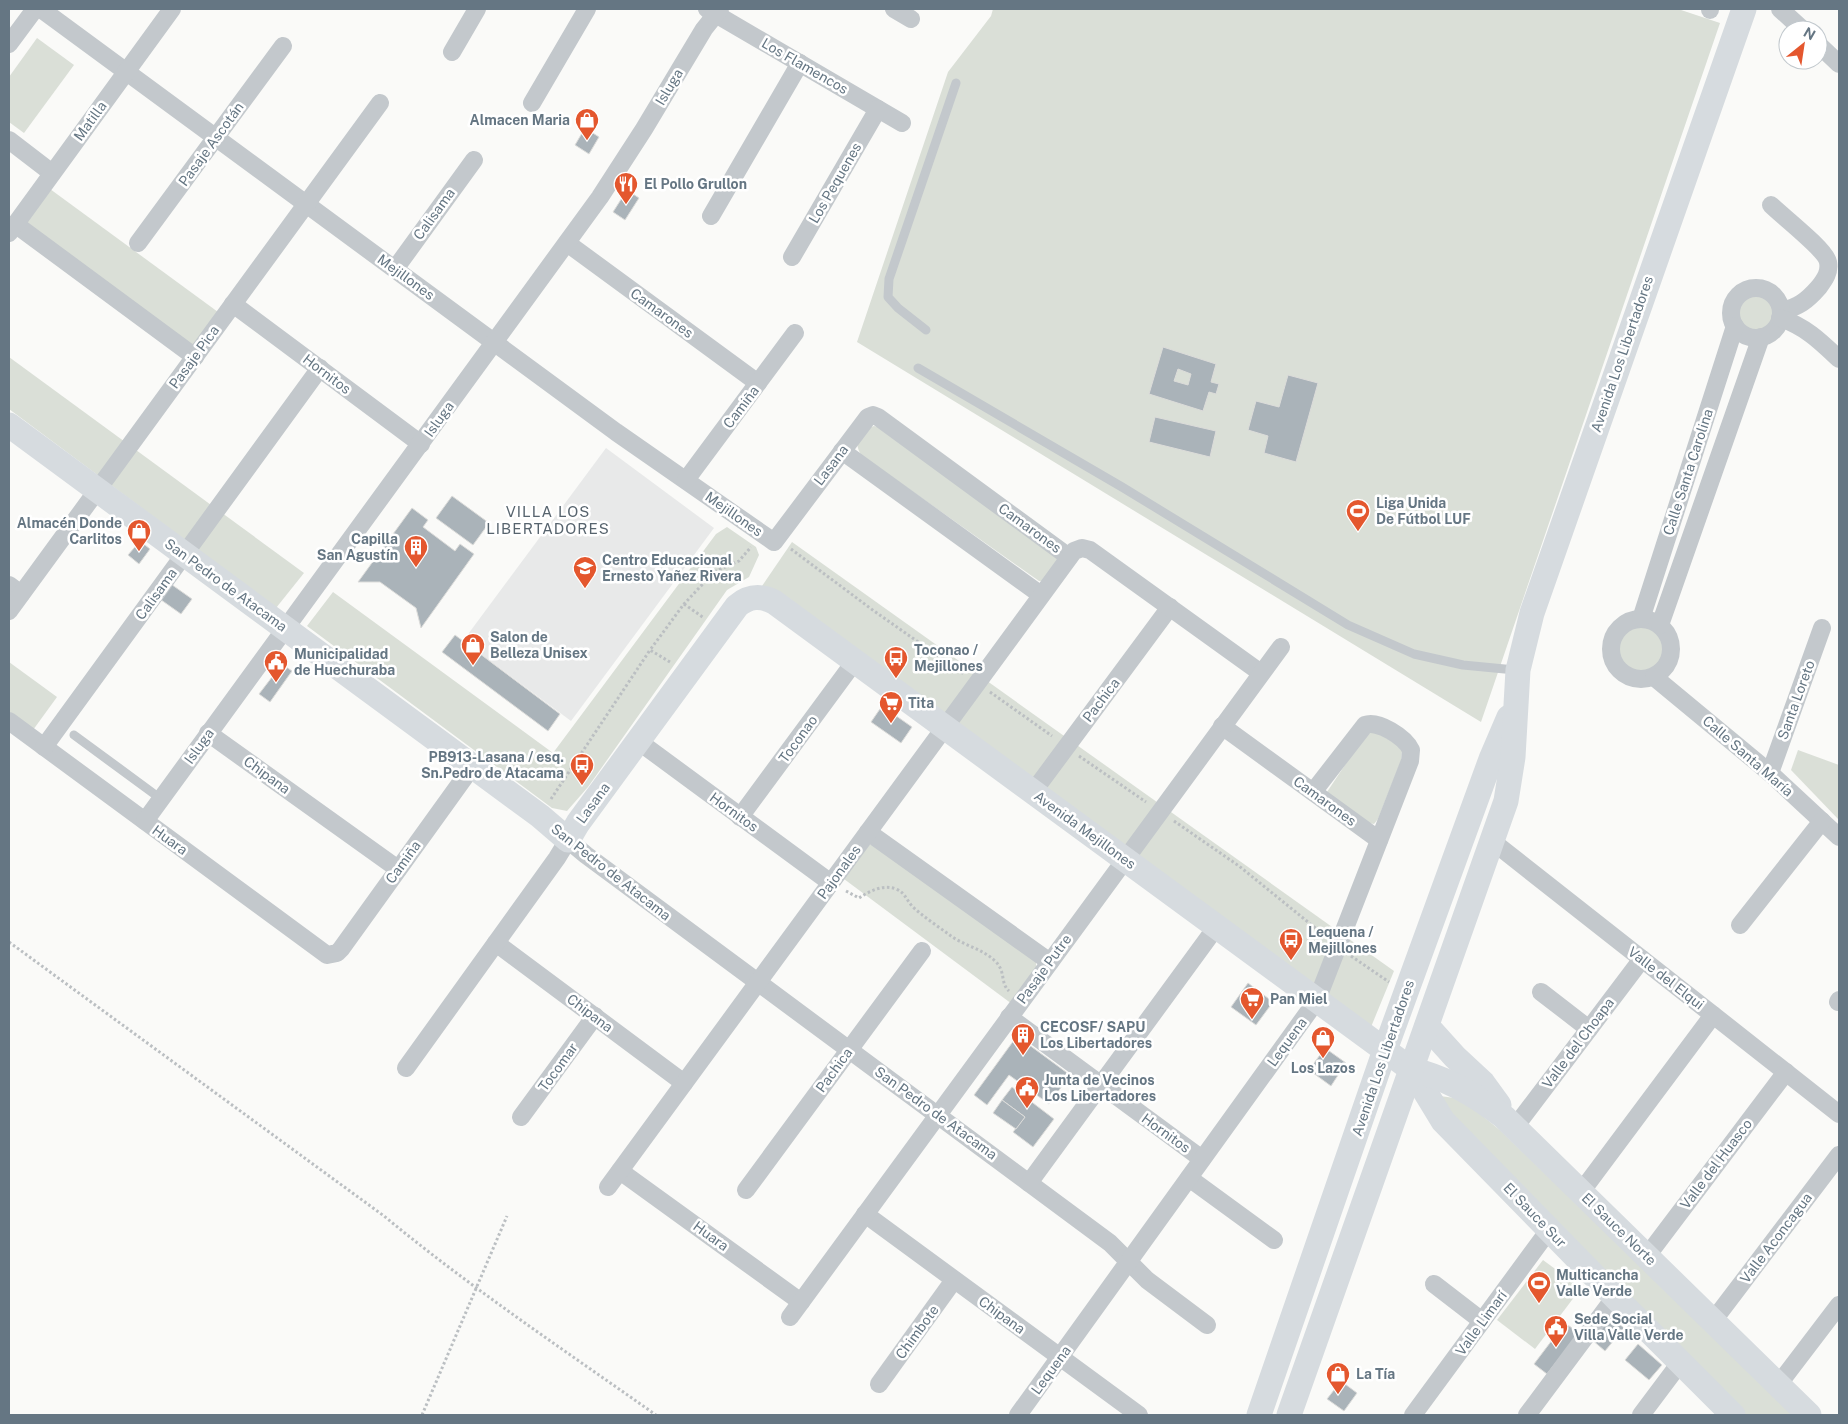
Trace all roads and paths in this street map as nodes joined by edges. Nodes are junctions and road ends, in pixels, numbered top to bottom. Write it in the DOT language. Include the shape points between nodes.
graph roads {
  1 [pos="35,9"];
  2 [pos="41,9"];
  3 [pos="172,9"];
  4 [pos="477,9"];
  5 [pos="587,9"];
  6 [pos="894,9"];
  7 [pos="1744,9"];
  8 [pos="1780,9"];
  9 [pos="714,10"];
  10 [pos="911,19"];
  11 [pos="1792,20"];
  12 [pos="9,44"];
  13 [pos="283,46"];
  14 [pos="452,52"];
  15 [pos="1828,54"];
  16 [pos="800,63"];
  17 [pos="1839,64"];
  18 [pos="126,72"];
  19 [pos="956,83"];
  20 [pos="380,103"];
  21 [pos="532,103"];
  22 [pos="878,109"];
  23 [pos="902,123"];
  24 [pos="216,137"];
  25 [pos="9,140"];
  26 [pos="474,160"];
  27 [pos="52,173"];
  28 [pos="306,204"];
  29 [pos="1771,205"];
  30 [pos="711,216"];
  31 [pos="12,228"];
  32 [pos="138,243"];
  33 [pos="566,244"];
  34 [pos="792,256"];
  35 [pos="395,269"];
  36 [pos="233,304"];
  37 [pos="1781,315"];
  38 [pos="1735,326"];
  39 [pos="926,330"];
  40 [pos="796,333"];
  41 [pos="1760,337"];
  42 [pos="495,343"];
  43 [pos="194,356"];
  44 [pos="1839,358"];
  45 [pos="320,368"];
  46 [pos="918,368"];
  47 [pos="758,383"];
  48 [pos="873,415"];
  49 [pos="9,425"];
  50 [pos="421,444"];
  51 [pos="842,451"];
  52 [pos="686,480"];
  53 [pos="97,490"];
  54 [pos="768,538"];
  55 [pos="185,554"];
  56 [pos="1069,557"];
  57 [pos="15,590"];
  58 [pos="1041,595"];
  59 [pos="754,597"];
  60 [pos="1170,607"];
  61 [pos="9,611"];
  62 [pos="1641,619"];
  63 [pos="1660,625"];
  64 [pos="285,628"];
  65 [pos="1822,628"];
  66 [pos="1281,646"];
  67 [pos="650,650"];
  68 [pos="855,661"];
  69 [pos="1518,670"];
  70 [pos="1261,673"];
  71 [pos="687,674"];
  72 [pos="1654,677"];
  73 [pos="1515,704"];
  74 [pos="9,721"];
  75 [pos="1222,726"];
  76 [pos="945,727"];
  77 [pos="208,734"];
  78 [pos="74,735"];
  79 [pos="638,742"];
  80 [pos="44,747"];
  81 [pos="472,767"];
  82 [pos="1770,773"];
  83 [pos="1033,792"];
  84 [pos="1313,792"];
  85 [pos="161,798"];
  86 [pos="540,816"];
  87 [pos="740,817"];
  88 [pos="145,821"];
  89 [pos="1822,821"];
  90 [pos="868,832"];
  91 [pos="1839,837"];
  92 [pos="568,840"];
  93 [pos="1379,840"];
  94 [pos="1492,841"];
  95 [pos="1125,859"];
  96 [pos="398,870"];
  97 [pos="831,883"];
  98 [pos="1740,925"];
  99 [pos="1217,926"];
  100 [pos="9,942"];
  101 [pos="496,943"];
  102 [pos="1338,946"];
  103 [pos="922,950"];
  104 [pos="332,955"];
  105 [pos="1642,959"];
  106 [pos="1050,962"];
  107 [pos="758,982"];
  108 [pos="1541,992"];
  109 [pos="1406,994"];
  110 [pos="1317,1000"];
  111 [pos="1020,1002"];
  112 [pos="595,1016"];
  113 [pos="1713,1016"];
  114 [pos="1009,1018"];
  115 [pos="1427,1026"];
  116 [pos="1589,1029"];
  117 [pos="849,1050"];
  118 [pos="1385,1050"];
  119 [pos="406,1068"];
  120 [pos="1412,1070"];
  121 [pos="1786,1072"];
  122 [pos="684,1083"];
  123 [pos="1101,1085"];
  124 [pos="1839,1114"];
  125 [pos="938,1115"];
  126 [pos="521,1117"];
  127 [pos="1509,1122"];
  128 [pos="1839,1155"];
  129 [pos="1202,1159"];
  130 [pos="620,1171"];
  131 [pos="1189,1178"];
  132 [pos="1029,1182"];
  133 [pos="608,1187"];
  134 [pos="746,1190"];
  135 [pos="1581,1192"];
  136 [pos="865,1214"];
  137 [pos="507,1216"];
  138 [pos="1549,1230"];
  139 [pos="1274,1240"];
  140 [pos="1647,1256"];
  141 [pos="1129,1262"];
  142 [pos="954,1280"];
  143 [pos="1434,1284"];
  144 [pos="476,1288"];
  145 [pos="1615,1298"];
  146 [pos="801,1302"];
  147 [pos="1839,1305"];
  148 [pos="790,1317"];
  149 [pos="1482,1321"];
  150 [pos="1713,1321"];
  151 [pos="1207,1325"];
  152 [pos="1060,1357"];
  153 [pos="1680,1363"];
  154 [pos="879,1384"];
  155 [pos="1778,1385"];
  156 [pos="422,1415"];
  157 [pos="656,1415"];
  158 [pos="1018,1415"];
  159 [pos="1139,1415"];
  160 [pos="1259,1415"];
  161 [pos="1290,1415"];
  162 [pos="1413,1415"];
  163 [pos="1527,1415"];
  164 [pos="1641,1415"];
  165 [pos="1732,1415"];
  166 [pos="1809,1415"];
  1 -- 12 [label="street"];
  2 -- 18 [label="street, Mejillones"];
  3 -- 18 [label="street, Matilla"];
  4 -- 14 [label="street"];
  5 -- 21 [label="street"];
  6 -- 10 [label="street"];
  7 -- 69 [label="street, Avenida Los Libertadores" via="1532,613"];
  8 -- 11 [label="street"];
  9 -- 16 [label="street, Los Flamencos"];
  9 -- 33 [label="street, Isluga" via="621,165"];
  13 -- 24 [label="street, Pasaje Ascotán"];
  15 -- 17 [label="street"];
  16 -- 22 [label="street, Los Flamencos"];
  16 -- 30 [label="street"];
  18 -- 24 [label="street, Mejillones"];
  18 -- 27 [label="street, Matilla"];
  19 -- 39 [label="lane" via="889,279 888,297"];
  20 -- 28 [label="street, Pasaje Pica"];
  22 -- 23 [label="street, Los Flamencos"];
  22 -- 34 [label="street, Los Pequenes"];
  24 -- 28 [label="street, Mejillones"];
  24 -- 32 [label="street, Pasaje Ascotán"];
  25 -- 27 [label="street"];
  26 -- 35 [label="street, Calisama"];
  27 -- 31 [label="street, Matilla"];
  28 -- 35 [label="street, Mejillones"];
  28 -- 36 [label="street, Pasaje Pica"];
  29 -- 37 [label="street" via="1821,250 1829,264 1825,279 1806,301"];
  31 -- 43 [label="street"];
  33 -- 42 [label="street, Isluga"];
  33 -- 47 [label="street, Camarones"];
  35 -- 42 [label="street, Mejillones"];
  36 -- 43 [label="street, Pasaje Pica"];
  36 -- 45 [label="street, Hornitos"];
  37 -- 38 [label="street" via="1776,298 1770,292 1754,288 1746,290 1734,302 1732,318"];
  37 -- 41 [label="street" via="1774,331"];
  37 -- 44 [label="street"];
  38 -- 41 [label="street" via="1746,336"];
  38 -- 62 [label="street, Calle Santa Carolina"];
  40 -- 47 [label="street, Camiña"];
  41 -- 63 [label="street, Calle Santa Carolina"];
  42 -- 50 [label="street, Isluga"];
  42 -- 52 [label="street, Mejillones"];
  43 -- 53 [label="street, Pasaje Pica"];
  45 -- 50 [label="street, Hornitos"];
  45 -- 55 [label="street, Calisama"];
  46 -- 69 [label="lane" via="1348,625 1414,654 1463,665"];
  47 -- 52 [label="street, Camiña"];
  48 -- 51 [label="street, Lasana"];
  48 -- 56 [label="street, Camarones"];
  49 -- 53 [label="street, San Pedro de Atacama"];
  50 -- 64 [label="street, Isluga"];
  51 -- 54 [label="street, Lasana"];
  51 -- 58 [label="street"];
  52 -- 54 [label="street, Mejillones"];
  53 -- 55 [label="street, San Pedro de Atacama"];
  53 -- 57 [label="street, Pasaje Pica"];
  54 -- 67 [label="path" via="739,561 714,572 684,604"];
  55 -- 64 [label="street, San Pedro de Atacama"];
  55 -- 80 [label="street, Calisama"];
  56 -- 58 [label="street, Pajonales"];
  56 -- 60 [label="street, Camarones" via="1078,549 1090,550"];
  57 -- 61 [label="street, Pasaje Pica"];
  58 -- 76 [label="street, Pajonales"];
  59 -- 68 [label="street, Avenida Mejillones" via="774,602"];
  59 -- 71 [label="street, Lasana" via="737,606"];
  60 -- 70 [label="street, Camarones"];
  60 -- 83 [label="street, Pachica"];
  62 -- 63 [label="street"];
  62 -- 72 [label="street" via="1631,620 1616,632 1612,641 1613,661 1626,676 1645,680"];
  63 -- 72 [label="street" via="1671,642 1672,652 1663,671"];
  64 -- 77 [label="street, Isluga"];
  64 -- 81 [label="street, San Pedro de Atacama"];
  65 -- 82 [label="street, Santa Loreto"];
  66 -- 70 [label="street, Pasaje Putre"];
  67 -- 71 [label="path"];
  67 -- 86 [label="path"];
  68 -- 76 [label="street, Avenida Mejillones"];
  68 -- 87 [label="street, Toconao"];
  69 -- 73 [label="street, Avenida Los Libertadores"];
  70 -- 75 [label="street, Pasaje Putre"];
  71 -- 79 [label="street, Lasana"];
  72 -- 82 [label="street, Calle Santa María"];
  73 -- 94 [label="street, Avenida Los Libertadores" via="1510,779"];
  73 -- 109 [label="street, Avenida Los Libertadores" via="1491,759"];
  74 -- 80 [label="street, Huara"];
  75 -- 84 [label="street, Camarones"];
  75 -- 95 [label="street, Pasaje Putre"];
  76 -- 83 [label="street, Avenida Mejillones"];
  76 -- 90 [label="street, Pajonales"];
  77 -- 85 [label="street, Isluga"];
  77 -- 96 [label="street, Chipana"];
  78 -- 85 [label="lane"];
  79 -- 87 [label="street, Hornitos"];
  79 -- 92 [label="street, Lasana"];
  80 -- 88 [label="street, Huara"];
  81 -- 86 [label="street, San Pedro de Atacama"];
  81 -- 96 [label="street, Camiña"];
  82 -- 89 [label="street, Calle Santa María"];
  83 -- 95 [label="street, Avenida Mejillones"];
  84 -- 93 [label="street, Camarones"];
  84 -- 93 [label="street, Lequena" via="1365,725 1380,725 1404,741 1411,750 1410,761"];
  85 -- 88 [label="street, Isluga"];
  86 -- 92 [label="street, San Pedro de Atacama"];
  87 -- 97 [label="street, Hornitos"];
  88 -- 104 [label="street, Huara" via="323,953"];
  89 -- 91 [label="street, Calle Santa María"];
  89 -- 98 [label="street"];
  90 -- 97 [label="street, Pajonales"];
  90 -- 106 [label="street"];
  92 -- 101 [label="street, Lasana"];
  92 -- 107 [label="street, San Pedro de Atacama"];
  93 -- 102 [label="street, Lequena"];
  94 -- 105 [label="street, Valle del Elqui"];
  94 -- 115 [label="street, Avenida Los Libertadores"];
  95 -- 99 [label="street, Avenida Mejillones"];
  95 -- 106 [label="street, Pasaje Putre"];
  96 -- 104 [label="street, Camiña" via="341,949"];
  97 -- 107 [label="street, Pajonales"];
  97 -- 111 [label="path" via="860,898 882,888 903,893 912,906 951,936 995,960 1002,970 1005,988"];
  99 -- 110 [label="street, Avenida Mejillones"];
  99 -- 123 [label="street"];
  100 -- 144 [label="path" via="384,1216"];
  101 -- 112 [label="street, Chipana"];
  101 -- 119 [label="street, Lasana"];
  102 -- 109 [label="path"];
  102 -- 110 [label="street, Lequena"];
  103 -- 117 [label="street, Pachica"];
  105 -- 113 [label="street, Valle del Elqui"];
  105 -- 116 [label="street, Valle del Choapa"];
  106 -- 111 [label="street, Pasaje Putre"];
  107 -- 117 [label="street, San Pedro de Atacama"];
  107 -- 122 [label="street, Pajonales"];
  108 -- 116 [label="street"];
  109 -- 118 [label="street, Avenida Los Libertadores"];
  110 -- 118 [label="street, Avenida Mejillones"];
  110 -- 129 [label="street, Lequena"];
  111 -- 114 [label="street, Pasaje Putre"];
  112 -- 122 [label="street, Chipana"];
  112 -- 126 [label="street, Tocomar"];
  113 -- 121 [label="street, Valle del Elqui"];
  113 -- 135 [label="street"];
  114 -- 123 [label="street, Hornitos"];
  114 -- 125 [label="street, Pasaje Putre"];
  115 -- 120 [label="street, Avenida Los Libertadores"];
  115 -- 127 [label="street" via="1492,1092"];
  116 -- 127 [label="street, Valle del Choapa"];
  117 -- 125 [label="street, San Pedro de Atacama"];
  117 -- 134 [label="street, Pachica"];
  118 -- 120 [label="street, Avenida Mejillones"];
  118 -- 160 [label="street, Avenida Los Libertadores"];
  120 -- 127 [label="street, El Sauce Norte" via="1444,1080 1478,1098"];
  120 -- 138 [label="street, El Sauce Sur" via="1443,1121"];
  120 -- 161 [label="street, Avenida Los Libertadores"];
  121 -- 124 [label="street, Valle del Elqui"];
  121 -- 140 [label="street, Valle del Huasco"];
  122 -- 130 [label="street, Pajonales"];
  123 -- 129 [label="street, Hornitos"];
  123 -- 132 [label="street"];
  125 -- 132 [label="street, San Pedro de Atacama"];
  125 -- 136 [label="street, Pasaje Putre"];
  127 -- 135 [label="street, El Sauce Norte"];
  128 -- 150 [label="street, Valle Aconcagua"];
  129 -- 131 [label="street, Lequena"];
  130 -- 133 [label="street, Pajonales"];
  130 -- 146 [label="street, Huara"];
  131 -- 139 [label="street"];
  131 -- 141 [label="street, Lequena"];
  132 -- 141 [label="street, San Pedro de Atacama" via="1110,1242"];
  135 -- 140 [label="street, El Sauce Norte"];
  136 -- 142 [label="street, Chipana"];
  136 -- 146 [label="street, Pasaje Putre"];
  137 -- 144 [label="path"];
  138 -- 145 [label="street, El Sauce Sur"];
  138 -- 149 [label="street, Valle Limarí"];
  140 -- 150 [label="street, El Sauce Norte"];
  141 -- 151 [label="street, San Pedro de Atacama" via="1147,1280"];
  141 -- 152 [label="street, Lequena"];
  142 -- 152 [label="street, Chipana"];
  142 -- 154 [label="street, Chimbote"];
  143 -- 149 [label="street"];
  144 -- 156 [label="path"];
  144 -- 157 [label="path"];
  145 -- 153 [label="street, El Sauce Sur"];
  145 -- 163 [label="street"];
  146 -- 148 [label="street, Pasaje Putre"];
  147 -- 155 [label="street"];
  149 -- 162 [label="street, Valle Limarí"];
  150 -- 155 [label="street, El Sauce Norte"];
  152 -- 158 [label="street, Lequena"];
  152 -- 159 [label="street, Chipana"];
  153 -- 164 [label="street"];
  153 -- 165 [label="street, El Sauce Sur"];
  155 -- 166 [label="street, El Sauce Norte"];
}
